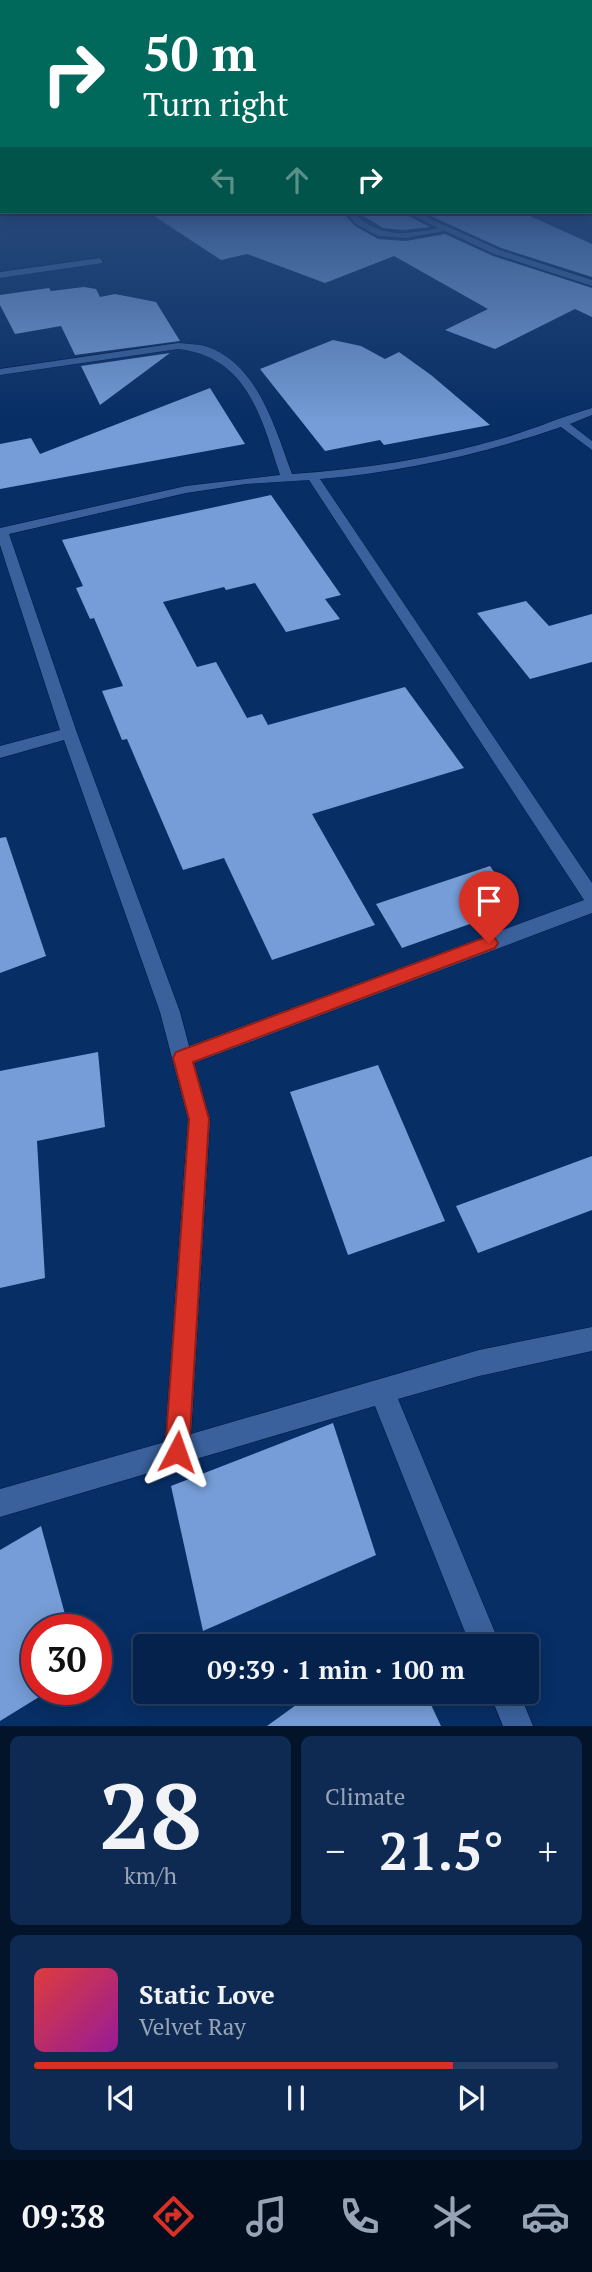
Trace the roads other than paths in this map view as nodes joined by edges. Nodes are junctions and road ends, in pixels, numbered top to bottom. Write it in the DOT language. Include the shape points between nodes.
graph roads {
  1 [pos="82,264"];
  2 [pos="534,264"];
  3 [pos="0,275"];
  4 [pos="592,283"];
  5 [pos="0,372"];
  6 [pos="592,411"];
  7 [pos="561,422"];
  8 [pos="592,447"];
  9 [pos="312,475"];
  10 [pos="287,477"];
  11 [pos="1,532"];
  12 [pos="69,733"];
  13 [pos="0,752"];
  14 [pos="592,898"];
  15 [pos="592,905"];
  16 [pos="182,1058"];
  17 [pos="592,1339"];
  18 [pos="382,1392"];
  19 [pos="177,1452"];
  20 [pos="0,1503"];
  21 [pos="481,1634"];
  22 [pos="509,1704"];
  23 [pos="518,1726"];
  1 -- 3 [label="street"];
  2 -- 4 [label="street"];
  5 -- 10 [label="street" via="178,346 204,347 236,369 260,403"];
  6 -- 7 [label="street"];
  7 -- 8 [label="street"];
  7 -- 9 [label="street" via="483,447 404,465"];
  9 -- 10 [label="street"];
  9 -- 14 [label="street"];
  10 -- 11 [label="street" via="150,495"];
  11 -- 12 [label="street"];
  12 -- 13 [label="street"];
  12 -- 16 [label="street" via="170,1012"];
  15 -- 16 [label="street"];
  16 -- 19 [label="street" via="199,1119"];
  17 -- 18 [label="street" via="479,1363"];
  18 -- 19 [label="street"];
  18 -- 21 [label="street"];
  19 -- 20 [label="street"];
  22 -- 23 [label="street"];
}
